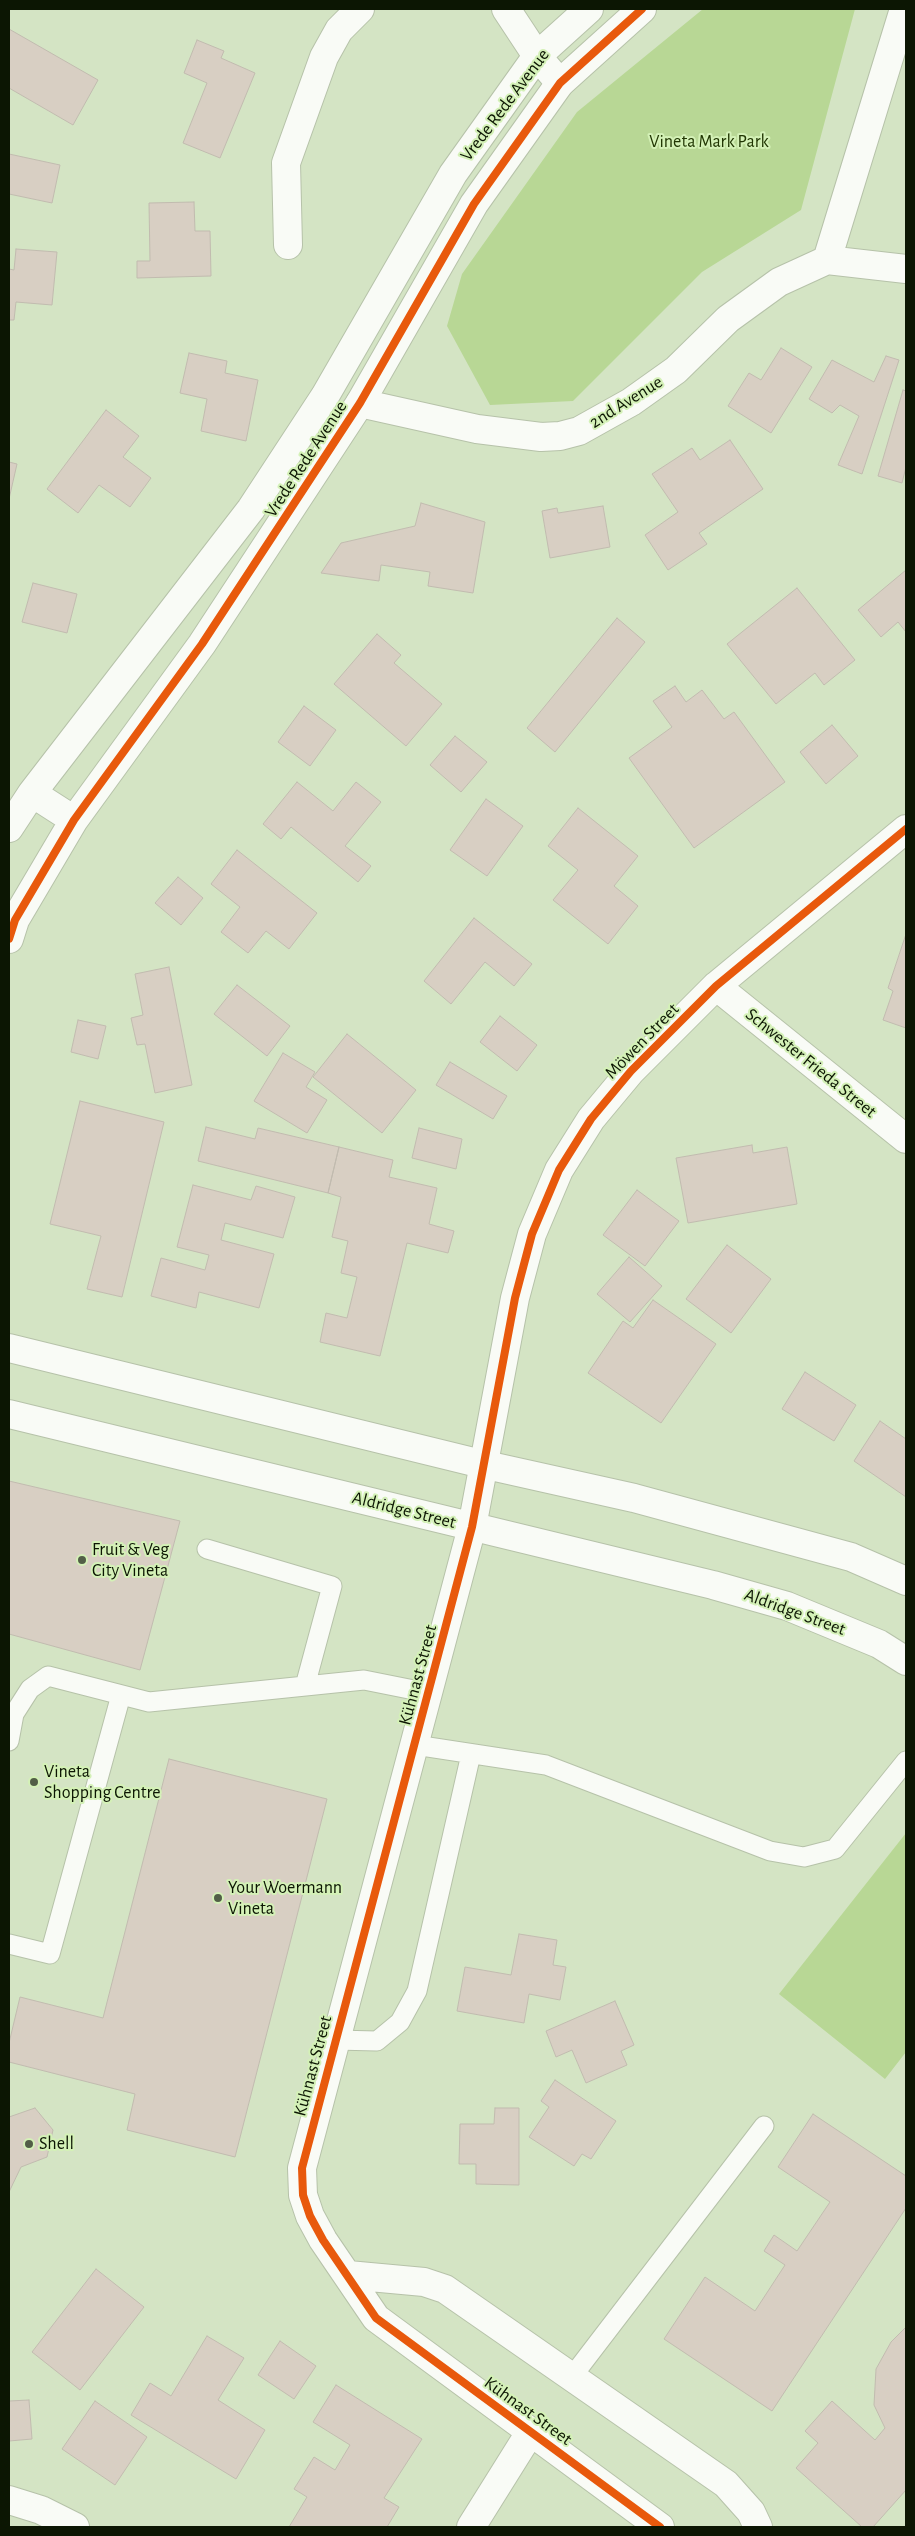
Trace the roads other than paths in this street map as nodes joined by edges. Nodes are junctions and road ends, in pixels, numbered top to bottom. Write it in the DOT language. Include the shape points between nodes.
graph roads {
  1 [pos="360,9"];
  2 [pos="506,9"];
  3 [pos="589,9"];
  4 [pos="642,9"];
  5 [pos="904,9"];
  6 [pos="537,56"];
  7 [pos="560,83"];
  8 [pos="288,245"];
  9 [pos="827,260"];
  10 [pos="906,269"];
  11 [pos="360,403"];
  12 [pos="32,793"];
  13 [pos="74,820"];
  14 [pos="9,828"];
  15 [pos="906,829"];
  16 [pos="9,939"];
  17 [pos="716,986"];
  18 [pos="906,1139"];
  19 [pos="9,1348"];
  20 [pos="9,1414"];
  21 [pos="486,1465"];
  22 [pos="472,1527"];
  23 [pos="207,1549"];
  24 [pos="906,1581"];
  25 [pos="906,1661"];
  26 [pos="305,1686"];
  27 [pos="429,1693"];
  28 [pos="121,1695"];
  29 [pos="9,1741"];
  30 [pos="415,1745"];
  31 [pos="471,1754"];
  32 [pos="906,1761"];
  33 [pos="9,1944"];
  34 [pos="335,2040"];
  35 [pos="764,2126"];
  36 [pos="348,2276"];
  37 [pos="571,2378"];
  38 [pos="531,2430"];
  39 [pos="9,2500"];
  40 [pos="74,2527"];
  41 [pos="471,2527"];
  42 [pos="660,2527"];
  43 [pos="758,2527"];
  1 -- 8 [label="street" via="340,30 324,57 286,163"];
  2 -- 6 [label="street"];
  3 -- 6 [label="street, Vrede Rede Avenue"];
  4 -- 7 [label="street, Vrede Rede Avenue"];
  5 -- 9 [label="street"];
  6 -- 7 [label="street"];
  6 -- 12 [label="street, Vrede Rede Avenue" via="453,174 325,396 251,509"];
  7 -- 11 [label="street, Vrede Rede Avenue" via="474,204"];
  9 -- 10 [label="street"];
  9 -- 11 [label="street, 2nd Avenue" via="779,282 728,319 676,370 631,402 579,430 560,436 532,436 477,428"];
  11 -- 13 [label="street, Vrede Rede Avenue" via="202,644"];
  12 -- 13 [label="street"];
  12 -- 14 [label="street, Vrede Rede Avenue"];
  13 -- 16 [label="street, Vrede Rede Avenue" via="15,920"];
  15 -- 17 [label="street, Möwen Street"];
  17 -- 18 [label="street, Schwester Frieda Street"];
  17 -- 21 [label="street, Möwen Street" via="631,1071 591,1119 559,1170 532,1234 515,1298"];
  19 -- 21 [label="street"];
  20 -- 22 [label="street, Aldridge Street"];
  21 -- 22 [label="street, Kühnast Street"];
  21 -- 24 [label="street" via="634,1498 804,1543 852,1557"];
  22 -- 25 [label="street, Aldridge Street" via="787,1606 879,1644"];
  22 -- 27 [label="street, Kühnast Street"];
  23 -- 26 [label="lane" via="332,1586"];
  26 -- 27 [label="lane" via="364,1680"];
  26 -- 28 [label="lane" via="149,1702"];
  27 -- 30 [label="street, Kühnast Street"];
  28 -- 29 [label="lane" via="48,1676 30,1689 14,1714"];
  28 -- 33 [label="lane" via="50,1954"];
  30 -- 31 [label="lane"];
  30 -- 34 [label="street, Kühnast Street"];
  31 -- 32 [label="lane" via="546,1766 770,1851 804,1857 836,1849"];
  31 -- 34 [label="lane" via="417,1991 400,2022 377,2041"];
  34 -- 36 [label="street, Kühnast Street" via="302,2168 310,2216 322,2240"];
  35 -- 37 [label="lane"];
  36 -- 37 [label="street" via="424,2282 445,2289"];
  36 -- 38 [label="street, Kühnast Street" via="376,2318"];
  37 -- 43 [label="street" via="726,2484 751,2512"];
  38 -- 41 [label="street"];
  38 -- 42 [label="street, Kühnast Street"];
  39 -- 40 [label="street" via="41,2510"];
}
